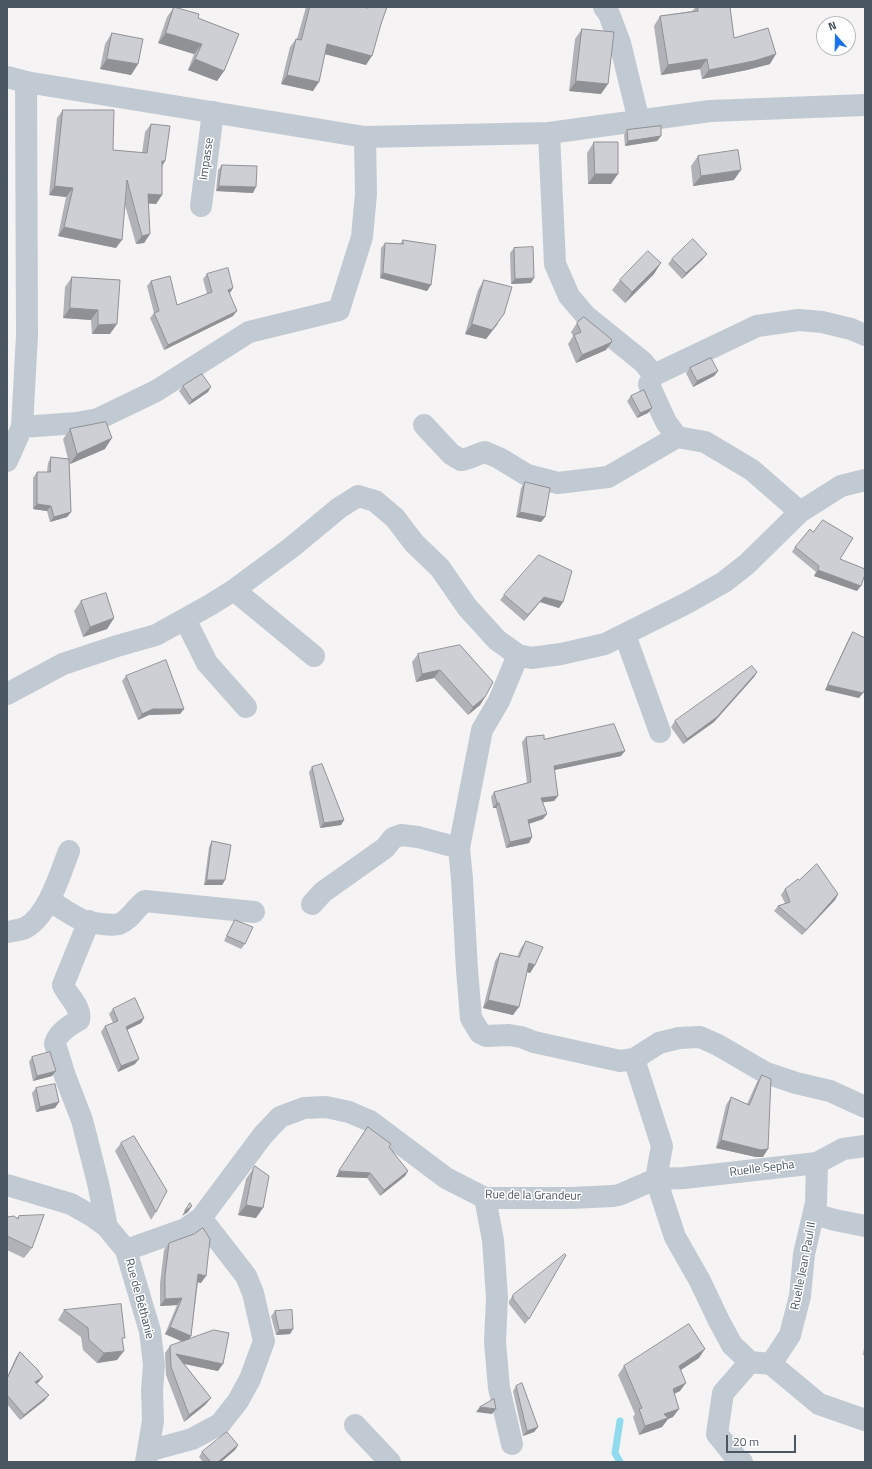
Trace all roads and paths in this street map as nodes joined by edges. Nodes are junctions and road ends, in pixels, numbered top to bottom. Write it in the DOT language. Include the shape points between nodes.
graph roads {
  1 [pos="604,7"];
  2 [pos="16,80"];
  3 [pos="865,105"];
  4 [pos="213,112"];
  5 [pos="639,121"];
  6 [pos="549,133"];
  7 [pos="365,137"];
  8 [pos="201,206"];
  9 [pos="865,335"];
  10 [pos="654,375"];
  11 [pos="424,425"];
  12 [pos="16,432"];
  13 [pos="677,437"];
  14 [pos="7,461"];
  15 [pos="865,480"];
  16 [pos="800,512"];
  17 [pos="234,590"];
  18 [pos="185,620"];
  19 [pos="624,635"];
  20 [pos="518,655"];
  21 [pos="314,656"];
  22 [pos="7,694"];
  23 [pos="246,707"];
  24 [pos="660,732"];
  25 [pos="459,848"];
  26 [pos="69,851"];
  27 [pos="50,901"];
  28 [pos="312,904"];
  29 [pos="254,912"];
  30 [pos="89,921"];
  31 [pos="7,932"];
  32 [pos="634,1059"];
  33 [pos="865,1107"];
  34 [pos="865,1146"];
  35 [pos="817,1162"];
  36 [pos="656,1179"];
  37 [pos="7,1185"];
  38 [pos="485,1198"];
  39 [pos="814,1214"];
  40 [pos="201,1218"];
  41 [pos="865,1226"];
  42 [pos="106,1227"];
  43 [pos="126,1250"];
  44 [pos="760,1363"];
  45 [pos="865,1420"];
  46 [pos="355,1425"];
  47 [pos="512,1444"];
  48 [pos="147,1456"];
  49 [pos="390,1462"];
  50 [pos="742,1462"];
  1 -- 5 [label="street" via="620,43"];
  2 -- 4 [label="street"];
  2 -- 12 [label="street" via="27,335"];
  3 -- 5 [label="street" via="710,111"];
  4 -- 7 [label="street"];
  4 -- 8 [label="street, Impasse"];
  5 -- 6 [label="street"];
  6 -- 7 [label="street"];
  6 -- 10 [label="street" via="555,264 569,296 586,316 643,362"];
  7 -- 12 [label="street" via="366,194 362,237 338,310 248,332 156,391 98,419"];
  9 -- 10 [label="street" via="851,329 814,321 799,320 757,326"];
  10 -- 13 [label="street" via="650,387 666,422"];
  11 -- 13 [label="street" via="460,460 470,459 485,452 527,475 558,482 608,477"];
  12 -- 14 [label="street"];
  13 -- 16 [label="street" via="705,442 752,470"];
  15 -- 16 [label="street" via="841,486"];
  16 -- 19 [label="street" via="747,564 724,582"];
  17 -- 18 [label="street"];
  17 -- 20 [label="street" via="358,496 375,501 395,518 414,543 440,568 477,618 497,640"];
  17 -- 21 [label="street"];
  18 -- 22 [label="street" via="156,635 63,664"];
  18 -- 23 [label="street" via="207,664"];
  19 -- 20 [label="street" via="605,644 561,654 531,658"];
  19 -- 24 [label="street"];
  20 -- 25 [label="street" via="499,701 482,730"];
  25 -- 28 [label="street" via="418,837 401,835 393,838 385,848 323,892"];
  25 -- 32 [label="street" via="471,1018 480,1033 486,1036 522,1037 534,1042 620,1061"];
  26 -- 27 [label="street"];
  27 -- 30 [label="street"];
  27 -- 31 [label="street" via="25,928"];
  29 -- 30 [label="street" via="145,901 119,924 108,925"];
  30 -- 42 [label="street" via="63,985 76,1005 79,1020 59,1035 55,1044 82,1120"];
  32 -- 33 [label="street" via="659,1043 679,1038 700,1037 766,1073 830,1091"];
  32 -- 36 [label="street" via="662,1146"];
  34 -- 35 [label="street, Ruelle Sepha" via="843,1149"];
  35 -- 36 [label="street, Ruelle Sepha"];
  35 -- 39 [label="street, Ruelle Jean Paul II"];
  36 -- 38 [label="street, Rue de la Grandeur" via="613,1196"];
  36 -- 44 [label="street" via="675,1237 732,1345"];
  37 -- 42 [label="street, Rue de Béthanie" via="71,1204"];
  38 -- 40 [label="street, Rue de la Grandeur" via="446,1178 370,1121 349,1112 326,1107 304,1108 280,1117 263,1135"];
  38 -- 47 [label="street" via="493,1240 498,1298 495,1342 500,1388"];
  39 -- 41 [label="street"];
  39 -- 44 [label="street, Ruelle Jean Paul II" via="804,1254 800,1296 790,1335"];
  40 -- 43 [label="street, Rue de la Grandeur" via="186,1229"];
  40 -- 48 [label="street" via="246,1276 253,1293 264,1341 250,1379 238,1401 220,1424 192,1439"];
  42 -- 43 [label="street, Rue de Béthanie"];
  43 -- 48 [label="street, Rue de Béthanie" via="150,1331 154,1365 153,1421"];
  44 -- 45 [label="street" via="819,1404"];
  44 -- 50 [label="street, Ruelle Jean Paul II" via="722,1393 717,1434"];
  46 -- 49 [label="street"];
}
